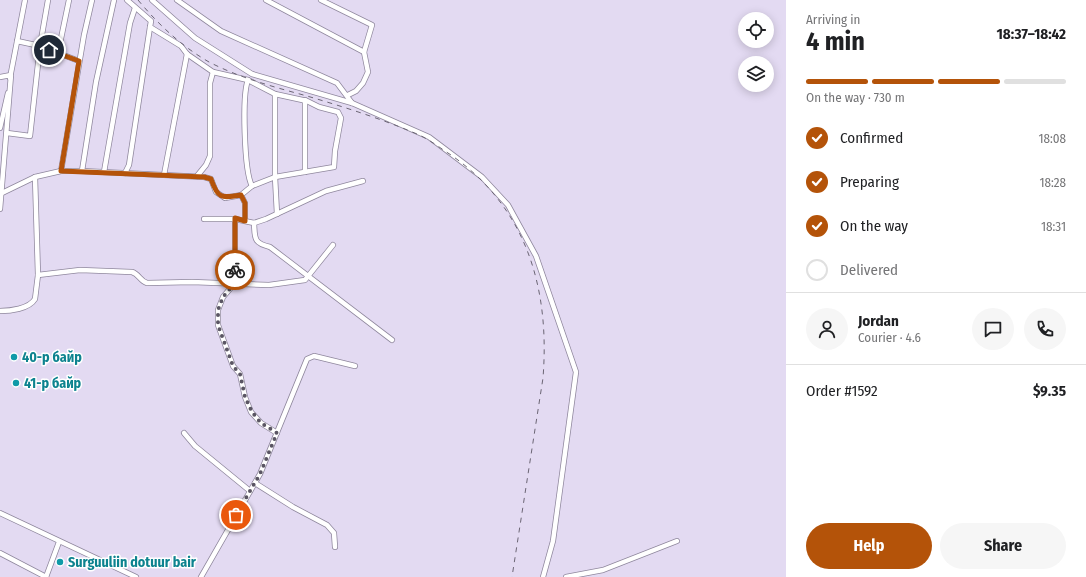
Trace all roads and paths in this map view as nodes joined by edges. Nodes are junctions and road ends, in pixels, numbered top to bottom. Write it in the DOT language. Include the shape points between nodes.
graph roads {
  1 [pos="25,0"];
  2 [pos="48,0"];
  3 [pos="69,0"];
  4 [pos="92,0"];
  5 [pos="114,0"];
  6 [pos="127,0"];
  7 [pos="152,0"];
  8 [pos="177,0"];
  9 [pos="266,0"];
  10 [pos="321,0"];
  11 [pos="135,8"];
  12 [pos="150,27"];
  13 [pos="17,41"];
  14 [pos="40,46"];
  15 [pos="364,52"];
  16 [pos="58,53"];
  17 [pos="187,54"];
  18 [pos="79,61"];
  19 [pos="213,72"];
  20 [pos="11,75"];
  21 [pos="0,77"];
  22 [pos="248,80"];
  23 [pos="275,94"];
  24 [pos="348,94"];
  25 [pos="305,100"];
  26 [pos="352,103"];
  27 [pos="0,128"];
  28 [pos="7,133"];
  29 [pos="61,171"];
  30 [pos="82,171"];
  31 [pos="104,172"];
  32 [pos="305,172"];
  33 [pos="125,173"];
  34 [pos="164,175"];
  35 [pos="197,176"];
  36 [pos="35,177"];
  37 [pos="275,177"];
  38 [pos="363,180"];
  39 [pos="252,186"];
  40 [pos="2,193"];
  41 [pos="241,195"];
  42 [pos="0,209"];
  43 [pos="277,214"];
  44 [pos="235,218"];
  45 [pos="204,219"];
  46 [pos="245,221"];
  47 [pos="254,222"];
  48 [pos="333,245"];
  49 [pos="38,275"];
  50 [pos="309,277"];
  51 [pos="235,283"];
  52 [pos="0,310"];
  53 [pos="392,340"];
  54 [pos="355,366"];
  55 [pos="184,433"];
  56 [pos="277,433"];
  57 [pos="255,483"];
  58 [pos="250,491"];
  59 [pos="0,513"];
  60 [pos="677,541"];
  61 [pos="59,542"];
  62 [pos="335,547"];
  63 [pos="0,553"];
  64 [pos="46,577"];
  65 [pos="136,577"];
  66 [pos="201,577"];
  67 [pos="543,577"];
  68 [pos="566,577"];
  1 -- 13 [label="street"];
  2 -- 14 [label="street"];
  3 -- 16 [label="street"];
  4 -- 18 [label="street"];
  5 -- 30 [label="street" via="96,82"];
  6 -- 11 [label="street"];
  7 -- 26 [label="street" via="195,38 252,74"];
  8 -- 24 [label="street" via="221,31 337,83"];
  9 -- 15 [label="street"];
  10 -- 15 [label="street" via="372,25"];
  11 -- 12 [label="street" via="151,21"];
  11 -- 31 [label="street" via="130,23"];
  12 -- 17 [label="street" via="181,46"];
  12 -- 33 [label="street" via="129,165"];
  13 -- 14 [label="street"];
  13 -- 20 [label="street"];
  14 -- 16 [label="street"];
  14 -- 28 [label="street" via="30,136"];
  15 -- 24 [label="street" via="368,72 356,91"];
  16 -- 18 [label="street"];
  17 -- 19 [label="street"];
  17 -- 34 [label="street"];
  18 -- 29 [label="street"];
  19 -- 22 [label="street"];
  19 -- 35 [label="street" via="210,83 210,156"];
  20 -- 21 [label="street"];
  20 -- 27 [label="street"];
  20 -- 28 [label="street"];
  22 -- 23 [label="street"];
  22 -- 39 [label="street" via="244,99"];
  23 -- 25 [label="street"];
  23 -- 37 [label="street"];
  24 -- 26 [label="street"];
  25 -- 32 [label="street"];
  25 -- 32 [label="street" via="338,112 341,118 334,167"];
  26 -- 67 [label="street" via="429,137 482,177 508,205 536,256 576,372 553,541"];
  28 -- 40 [label="street"];
  29 -- 30 [label="street"];
  29 -- 36 [label="street"];
  30 -- 31 [label="street"];
  31 -- 33 [label="street"];
  32 -- 37 [label="street"];
  33 -- 34 [label="street"];
  34 -- 35 [label="street"];
  35 -- 41 [label="street" via="211,179 216,192 225,198"];
  36 -- 40 [label="street"];
  36 -- 49 [label="street"];
  37 -- 39 [label="street"];
  37 -- 43 [label="street"];
  38 -- 43 [label="street" via="326,191"];
  39 -- 41 [label="street"];
  40 -- 42 [label="street"];
  41 -- 46 [label="street" via="245,203"];
  43 -- 47 [label="street"];
  44 -- 45 [label="street"];
  44 -- 46 [label="street"];
  44 -- 51 [label="street"];
  46 -- 47 [label="street"];
  47 -- 50 [label="street" via="258,244 270,247"];
  48 -- 50 [label="street"];
  49 -- 51 [label="street" via="80,270 132,272 147,283"];
  49 -- 52 [label="street" via="36,299 33,303"];
  50 -- 51 [label="street" via="300,281 269,285"];
  50 -- 53 [label="street"];
  51 -- 56 [label="street" via="223,297 218,310 218,325 233,366 240,374 245,397 252,412 261,423"];
  54 -- 56 [label="street" via="310,356"];
  55 -- 58 [label="street" via="195,446"];
  56 -- 57 [label="street"];
  57 -- 58 [label="street"];
  57 -- 62 [label="street" via="306,515 328,525 334,533"];
  58 -- 66 [label="street"];
  59 -- 61 [label="street"];
  60 -- 68 [label="street" via="603,570"];
  61 -- 64 [label="street"];
  61 -- 65 [label="street"];
  63 -- 64 [label="street"];
}
